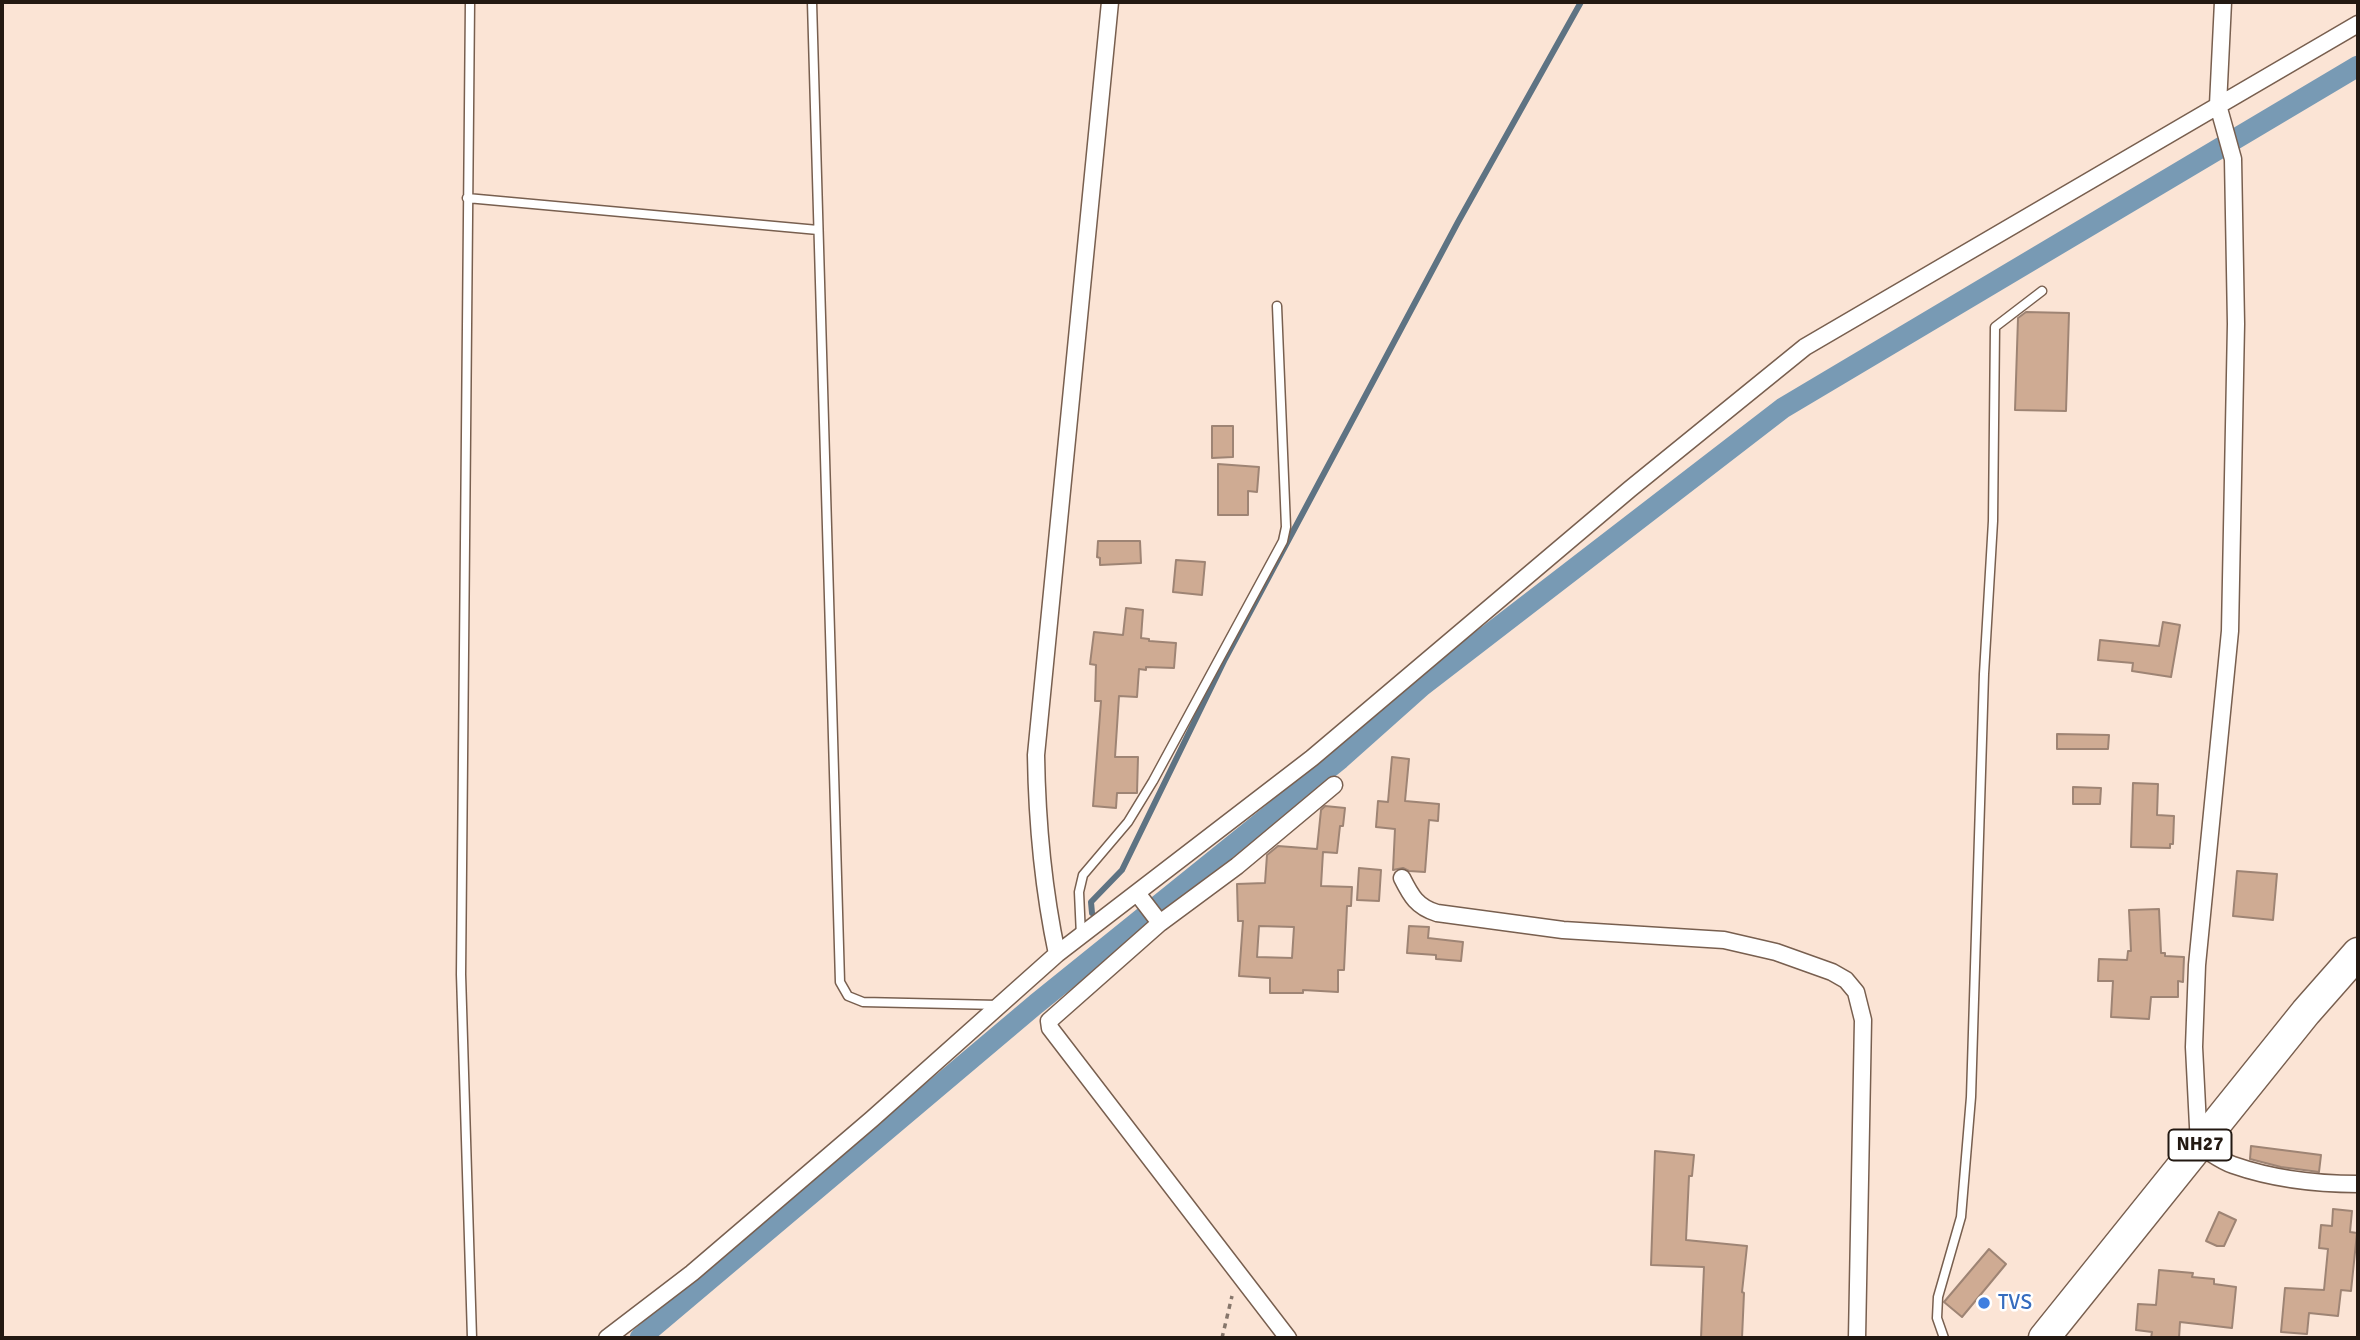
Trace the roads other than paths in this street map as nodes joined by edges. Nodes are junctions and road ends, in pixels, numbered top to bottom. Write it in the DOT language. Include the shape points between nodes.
graph roads {
  1 [pos="470,2"];
  2 [pos="812,2"];
  3 [pos="1110,2"];
  4 [pos="2222,2"];
  5 [pos="2358,24"];
  6 [pos="2218,106"];
  7 [pos="467,198"];
  8 [pos="818,230"];
  9 [pos="2042,291"];
  10 [pos="1277,306"];
  11 [pos="1334,785"];
  12 [pos="1402,878"];
  13 [pos="1138,893"];
  14 [pos="1160,923"];
  15 [pos="1081,936"];
  16 [pos="2358,953"];
  17 [pos="1057,954"];
  18 [pos="1003,1005"];
  19 [pos="2199,1146"];
  20 [pos="2358,1184"];
  21 [pos="472,1338"];
  22 [pos="607,1338"];
  23 [pos="1288,1338"];
  24 [pos="1857,1338"];
  25 [pos="1944,1338"];
  26 [pos="2044,1338"];
  1 -- 7 [label="lane"];
  2 -- 8 [label="lane"];
  3 -- 17 [label="street" via="1036,755 1045,901"];
  4 -- 6 [label="street"];
  5 -- 6 [label="street"];
  6 -- 13 [label="street" via="1805,347 1354,724"];
  6 -- 19 [label="street" via="2233,159 2236,324 2230,631 2197,965 2194,1047"];
  7 -- 8 [label="lane"];
  7 -- 21 [label="lane" via="461,974"];
  8 -- 18 [label="lane" via="840,982 848,996 863,1002"];
  9 -- 25 [label="lane" via="1995,327 1993,522 1971,1097 1961,1217 1938,1297 1937,1318"];
  10 -- 15 [label="lane" via="1283,541 1153,781 1128,822 1083,875"];
  11 -- 14 [label="street"];
  12 -- 24 [label="street" via="1417,903 1437,913 1563,930 1724,940 1776,952 1846,980 1856,992 1863,1020"];
  13 -- 14 [label="street"];
  13 -- 15 [label="street"];
  14 -- 23 [label="street" via="1051,1018 1049,1025"];
  15 -- 17 [label="street"];
  16 -- 19 [label="highway, NH27"];
  17 -- 18 [label="street"];
  18 -- 22 [label="street" via="692,1273"];
  19 -- 20 [label="street" via="2230,1164 2272,1176"];
  19 -- 26 [label="highway, NH27"];
}
